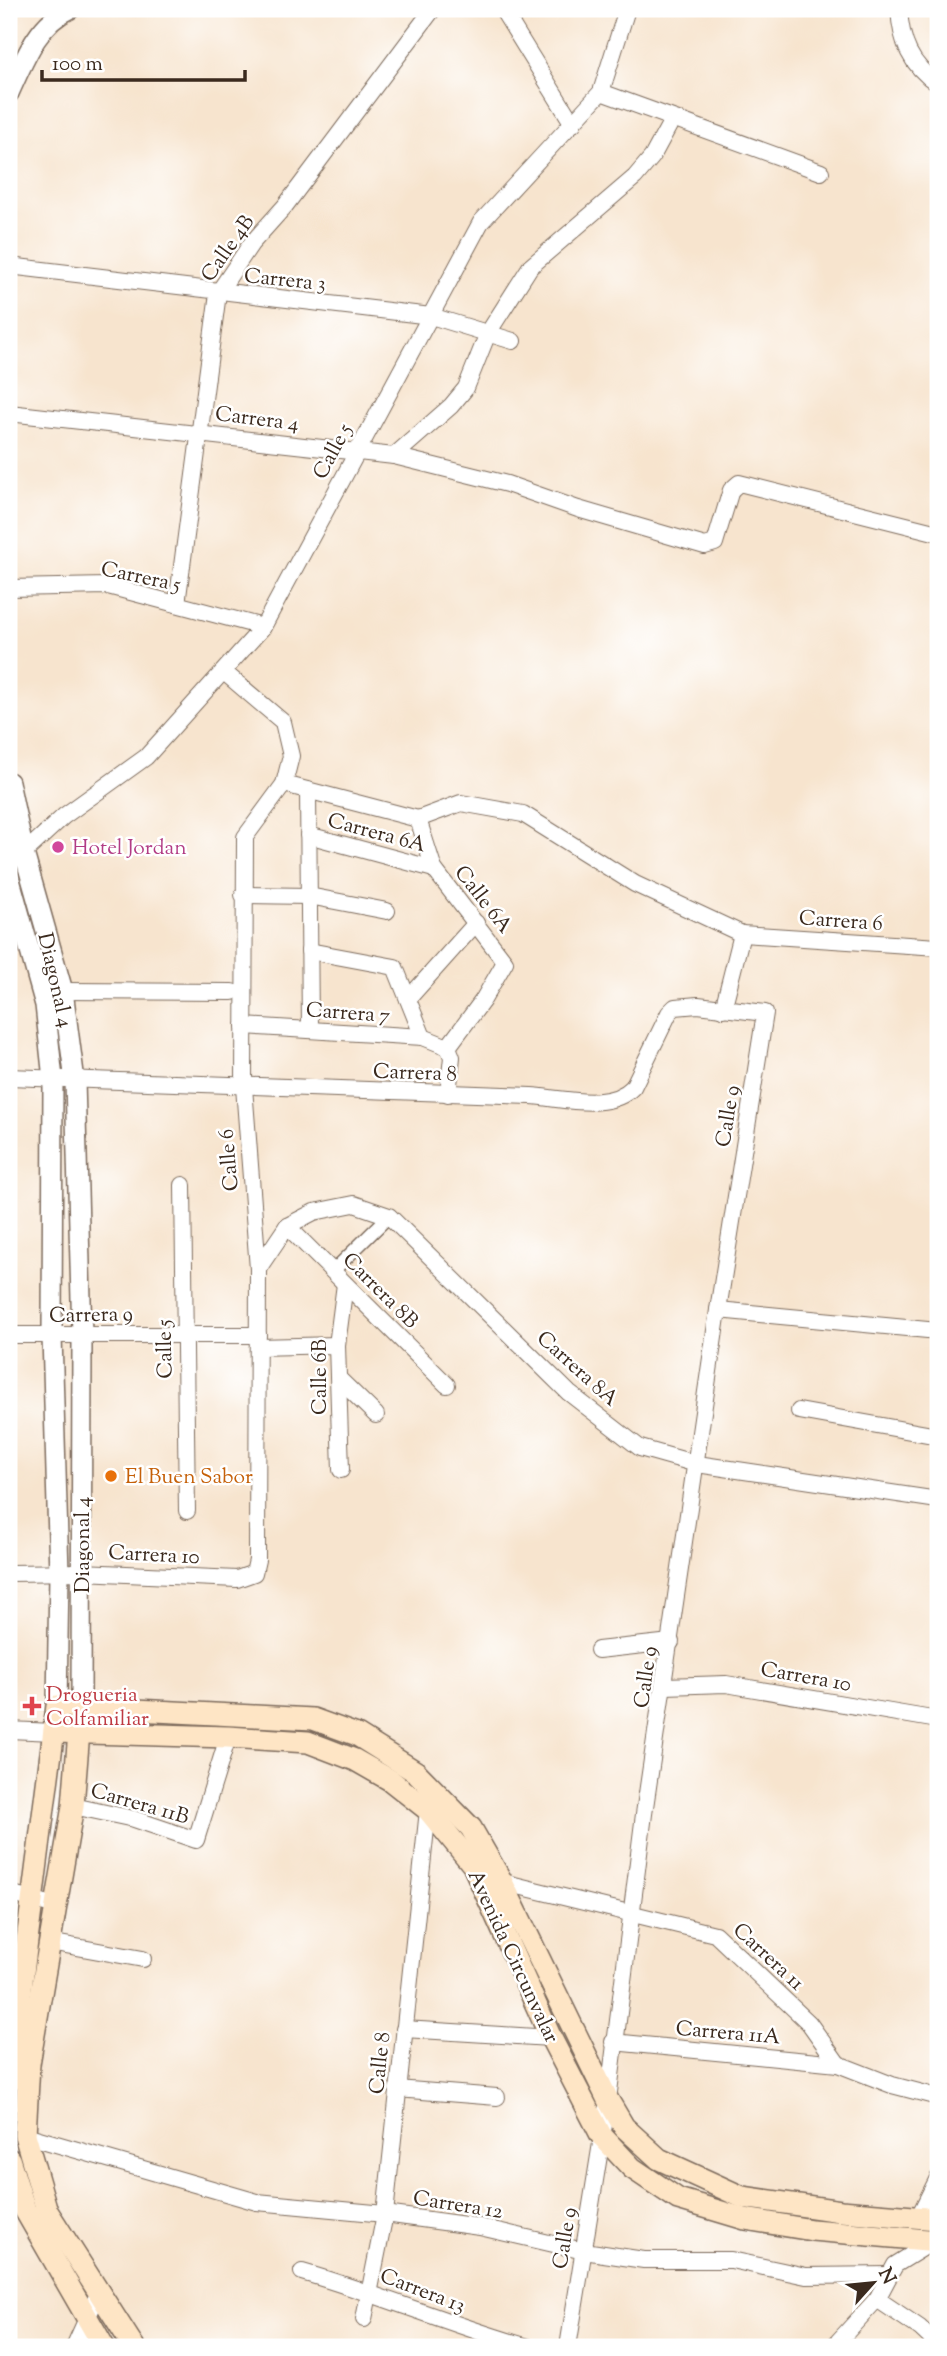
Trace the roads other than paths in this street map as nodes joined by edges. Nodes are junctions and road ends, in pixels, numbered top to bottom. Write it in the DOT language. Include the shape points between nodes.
graph roads {
  1 [pos="70,9"];
  2 [pos="433,9"];
  3 [pos="502,9"];
  4 [pos="627,9"];
  5 [pos="899,9"];
  6 [pos="938,84"];
  7 [pos="601,92"];
  8 [pos="9,93"];
  9 [pos="672,120"];
  10 [pos="573,124"];
  11 [pos="821,172"];
  12 [pos="9,267"];
  13 [pos="218,293"];
  14 [pos="430,316"];
  15 [pos="488,333"];
  16 [pos="513,341"];
  17 [pos="9,413"];
  18 [pos="200,432"];
  19 [pos="356,450"];
  20 [pos="394,456"];
  21 [pos="938,533"];
  22 [pos="9,588"];
  23 [pos="177,604"];
  24 [pos="263,627"];
  25 [pos="224,673"];
  26 [pos="9,782"];
  27 [pos="284,784"];
  28 [pos="308,790"];
  29 [pos="418,819"];
  30 [pos="308,835"];
  31 [pos="16,858"];
  32 [pos="434,869"];
  33 [pos="9,876"];
  34 [pos="243,895"];
  35 [pos="309,896"];
  36 [pos="21,904"];
  37 [pos="387,911"];
  38 [pos="476,923"];
  39 [pos="742,934"];
  40 [pos="938,947"];
  41 [pos="309,951"];
  42 [pos="63,991"];
  43 [pos="232,992"];
  44 [pos="408,999"];
  45 [pos="723,1009"];
  46 [pos="765,1013"];
  47 [pos="244,1026"];
  48 [pos="310,1030"];
  49 [pos="423,1037"];
  50 [pos="448,1047"];
  51 [pos="9,1077"];
  52 [pos="53,1079"];
  53 [pos="75,1081"];
  54 [pos="244,1087"];
  55 [pos="448,1094"];
  56 [pos="183,1185"];
  57 [pos="389,1216"];
  58 [pos="287,1226"];
  59 [pos="258,1269"];
  60 [pos="332,1272"];
  61 [pos="345,1284"];
  62 [pos="718,1310"];
  63 [pos="938,1331"];
  64 [pos="184,1334"];
  65 [pos="9,1335"];
  66 [pos="52,1336"];
  67 [pos="82,1336"];
  68 [pos="258,1341"];
  69 [pos="337,1345"];
  70 [pos="338,1379"];
  71 [pos="447,1385"];
  72 [pos="799,1411"];
  73 [pos="376,1415"];
  74 [pos="938,1436"];
  75 [pos="697,1464"];
  76 [pos="341,1470"];
  77 [pos="938,1500"];
  78 [pos="187,1511"];
  79 [pos="82,1572"];
  80 [pos="9,1573"];
  81 [pos="59,1573"];
  82 [pos="254,1573"];
  83 [pos="671,1643"];
  84 [pos="598,1650"];
  85 [pos="665,1686"];
  86 [pos="57,1706"];
  87 [pos="81,1707"];
  88 [pos="938,1720"];
  89 [pos="9,1730"];
  90 [pos="54,1732"];
  91 [pos="80,1732"];
  92 [pos="228,1737"];
  93 [pos="73,1806"];
  94 [pos="428,1810"];
  95 [pos="502,1882"];
  96 [pos="9,1893"];
  97 [pos="34,1899"];
  98 [pos="56,1906"];
  99 [pos="631,1911"];
  100 [pos="49,1942"];
  101 [pos="143,1959"];
  102 [pos="19,2024"];
  103 [pos="404,2029"];
  104 [pos="551,2038"];
  105 [pos="613,2042"];
  106 [pos="838,2064"];
  107 [pos="9,2082"];
  108 [pos="397,2089"];
  109 [pos="497,2097"];
  110 [pos="938,2097"];
  111 [pos="608,2099"];
  112 [pos="601,2134"];
  113 [pos="24,2135"];
  114 [pos="9,2159"];
  115 [pos="938,2178"];
  116 [pos="385,2214"];
  117 [pos="928,2219"];
  118 [pos="936,2241"];
  119 [pos="584,2251"];
  120 [pos="302,2272"];
  121 [pos="890,2275"];
  122 [pos="372,2292"];
  123 [pos="98,2294"];
  124 [pos="877,2299"];
  125 [pos="85,2319"];
  126 [pos="364,2319"];
  127 [pos="938,2345"];
  128 [pos="74,2347"];
  129 [pos="104,2347"];
  130 [pos="134,2347"];
  131 [pos="528,2347"];
  132 [pos="568,2347"];
  133 [pos="833,2347"];
  1 -- 8 [label="street" via="32,44"];
  2 -- 13 [label="street, Calle 4B"];
  3 -- 10 [label="street"];
  4 -- 7 [label="street, Calle 5"];
  5 -- 6 [label="street" via="901,36 909,56"];
  7 -- 9 [label="street"];
  7 -- 10 [label="street, Calle 5"];
  9 -- 11 [label="street"];
  9 -- 15 [label="street" via="635,177 530,267"];
  10 -- 14 [label="street, Calle 5" via="481,222"];
  12 -- 13 [label="street, Carrera 3"];
  13 -- 14 [label="street, Carrera 3"];
  13 -- 18 [label="street, Calle 4B"];
  14 -- 15 [label="street, Carrera 3"];
  14 -- 19 [label="street, Calle 5"];
  15 -- 16 [label="street, Carrera 3"];
  15 -- 20 [label="street" via="466,388"];
  17 -- 18 [label="street, Carrera 4"];
  18 -- 19 [label="street, Carrera 4"];
  18 -- 23 [label="street, Calle 4B"];
  19 -- 20 [label="street, Carrera 4"];
  19 -- 24 [label="street, Calle 5"];
  20 -- 21 [label="street, Carrera 4" via="507,484 710,546 715,543 731,490 739,483"];
  22 -- 23 [label="street, Carrera 5" via="108,586"];
  23 -- 24 [label="street, Carrera 5"];
  24 -- 25 [label="street, Calle 5"];
  25 -- 27 [label="street, Calle 6" via="283,722 291,756"];
  25 -- 31 [label="street, Calle 5" via="146,757 64,816"];
  26 -- 31 [label="street, Diagonal 4"];
  27 -- 28 [label="street"];
  27 -- 34 [label="street, Calle 6" via="245,836"];
  28 -- 29 [label="street"];
  28 -- 30 [label="street"];
  29 -- 32 [label="street, Calle 6A"];
  29 -- 39 [label="street" via="461,803 523,814 635,884"];
  30 -- 32 [label="street, Carrera 6A"];
  30 -- 35 [label="street"];
  31 -- 36 [label="street, Diagonal 4"];
  32 -- 38 [label="street, Calle 6A"];
  33 -- 36 [label="street, Diagonal 4"];
  34 -- 35 [label="street"];
  34 -- 47 [label="street, Calle 6"];
  35 -- 37 [label="street"];
  35 -- 41 [label="street"];
  36 -- 42 [label="street, Diagonal 4"];
  36 -- 52 [label="street, Diagonal 4" via="45,1005"];
  38 -- 44 [label="street"];
  38 -- 50 [label="street, Calle 6A" via="503,958 490,989"];
  39 -- 40 [label="street, Carrera 6"];
  39 -- 45 [label="street"];
  41 -- 44 [label="street" via="395,967"];
  41 -- 48 [label="street"];
  42 -- 43 [label="street"];
  42 -- 53 [label="street, Diagonal 4"];
  44 -- 49 [label="street"];
  45 -- 46 [label="street, Carrera 8"];
  45 -- 55 [label="street, Carrera 8" via="675,1007 633,1087 616,1099"];
  46 -- 62 [label="street, Calle 9"];
  47 -- 48 [label="street, Carrera 7"];
  47 -- 54 [label="street, Calle 6"];
  48 -- 49 [label="street, Carrera 7"];
  49 -- 50 [label="street, Carrera 7"];
  50 -- 55 [label="street" via="452,1057"];
  51 -- 52 [label="street, Carrera 8"];
  52 -- 53 [label="street, Carrera 8"];
  52 -- 66 [label="street, Diagonal 4"];
  53 -- 54 [label="street, Carrera 8"];
  53 -- 67 [label="street, Diagonal 4"];
  54 -- 55 [label="street, Carrera 8"];
  54 -- 59 [label="street, Calle 6"];
  56 -- 64 [label="street, Calle 5"];
  57 -- 58 [label="street, Carrera 8A" via="354,1204 314,1212"];
  57 -- 60 [label="street"];
  57 -- 75 [label="street, Carrera 8A" via="569,1393 640,1448"];
  58 -- 59 [label="street"];
  58 -- 60 [label="street, Carrera 8B"];
  59 -- 68 [label="street, Calle 6"];
  60 -- 61 [label="street, Carrera 8B"];
  61 -- 69 [label="street, Calle 6B"];
  61 -- 71 [label="street, Carrera 8B"];
  62 -- 63 [label="street"];
  62 -- 75 [label="street, Calle 9"];
  64 -- 67 [label="street, Carrera 9"];
  64 -- 68 [label="street, Carrera 9"];
  64 -- 78 [label="street, Calle 5"];
  65 -- 66 [label="street, Carrera 9"];
  66 -- 67 [label="street, Carrera 9"];
  66 -- 81 [label="street, Diagonal 4"];
  67 -- 79 [label="street, Diagonal 4"];
  68 -- 69 [label="street, Carrera 9"];
  68 -- 82 [label="street, Calle 6"];
  69 -- 70 [label="street, Calle 6B"];
  70 -- 73 [label="street"];
  70 -- 76 [label="street, Calle 6B"];
  72 -- 74 [label="street"];
  75 -- 77 [label="street, Carrera 8A"];
  75 -- 83 [label="street, Calle 9"];
  79 -- 81 [label="street, Carrera 10"];
  79 -- 82 [label="street, Carrera 10" via="237,1579"];
  79 -- 87 [label="street, Diagonal 4"];
  80 -- 81 [label="street, Carrera 10"];
  81 -- 86 [label="street, Diagonal 4"];
  83 -- 84 [label="street"];
  83 -- 85 [label="street, Calle 9"];
  85 -- 88 [label="street, Carrera 10" via="726,1684"];
  85 -- 99 [label="street, Calle 9"];
  86 -- 87 [label="main road, Avenida Circunvalar"];
  86 -- 90 [label="main road, Diagonal 4"];
  87 -- 91 [label="main road, Diagonal 4"];
  87 -- 95 [label="main road, Avenida Circunvalar" via="313,1719 356,1735 416,1772 471,1829"];
  89 -- 90 [label="street"];
  90 -- 91 [label="main road, Avenida Circunvalar"];
  90 -- 97 [label="main road, Diagonal 4"];
  91 -- 92 [label="main road, Avenida Circunvalar"];
  91 -- 93 [label="main road, Diagonal 4"];
  92 -- 93 [label="street, Carrera 11B" via="197,1840 134,1819"];
  92 -- 94 [label="main road, Avenida Circunvalar" via="308,1742 355,1760"];
  93 -- 98 [label="main road, Diagonal 4"];
  94 -- 103 [label="street, Calle 8"];
  94 -- 104 [label="main road, Avenida Circunvalar" via="473,1865"];
  95 -- 99 [label="street, Carrera 11"];
  95 -- 111 [label="main road, Avenida Circunvalar"];
  96 -- 97 [label="street"];
  97 -- 98 [label="street"];
  97 -- 102 [label="main road, Diagonal 4"];
  98 -- 100 [label="main road, Diagonal 4"];
  99 -- 105 [label="street, Calle 9"];
  99 -- 106 [label="street, Carrera 11" via="715,1934 810,2023"];
  100 -- 101 [label="street"];
  100 -- 102 [label="main road, Diagonal 4"];
  102 -- 107 [label="main road, Diagonal 4"];
  102 -- 113 [label="main road, Diagonal 4"];
  103 -- 104 [label="street"];
  103 -- 108 [label="street, Calle 8"];
  104 -- 112 [label="main road, Avenida Circunvalar"];
  105 -- 106 [label="street, Carrera 11A"];
  105 -- 111 [label="street, Calle 9"];
  106 -- 110 [label="street"];
  108 -- 109 [label="street"];
  108 -- 116 [label="street, Calle 8"];
  111 -- 112 [label="street, Calle 9"];
  111 -- 117 [label="main road, Avenida Circunvalar" via="624,2127 659,2159 742,2197"];
  112 -- 118 [label="main road, Avenida Circunvalar" via="632,2168 678,2199 745,2219 812,2230"];
  112 -- 119 [label="street, Calle 9"];
  113 -- 116 [label="street, Carrera 12" via="257,2202"];
  113 -- 123 [label="main road, Diagonal 4" via="47,2211"];
  114 -- 125 [label="main road" via="25,2210"];
  115 -- 117 [label="street"];
  116 -- 119 [label="street, Carrera 12" via="480,2227"];
  116 -- 122 [label="street, Calle 8"];
  118 -- 121 [label="street" via="895,2266"];
  119 -- 121 [label="street, Carrera 12" via="644,2260 731,2260 806,2276"];
  119 -- 132 [label="street, Calle 9"];
  120 -- 122 [label="street, Carrera 13"];
  121 -- 124 [label="street"];
  122 -- 126 [label="street, Calle 8"];
  122 -- 131 [label="street, Carrera 13" via="464,2329"];
  123 -- 125 [label="street"];
  123 -- 130 [label="main road, Diagonal 4"];
  124 -- 127 [label="street"];
  124 -- 133 [label="street"];
  125 -- 128 [label="street"];
  125 -- 129 [label="main road"];
}
